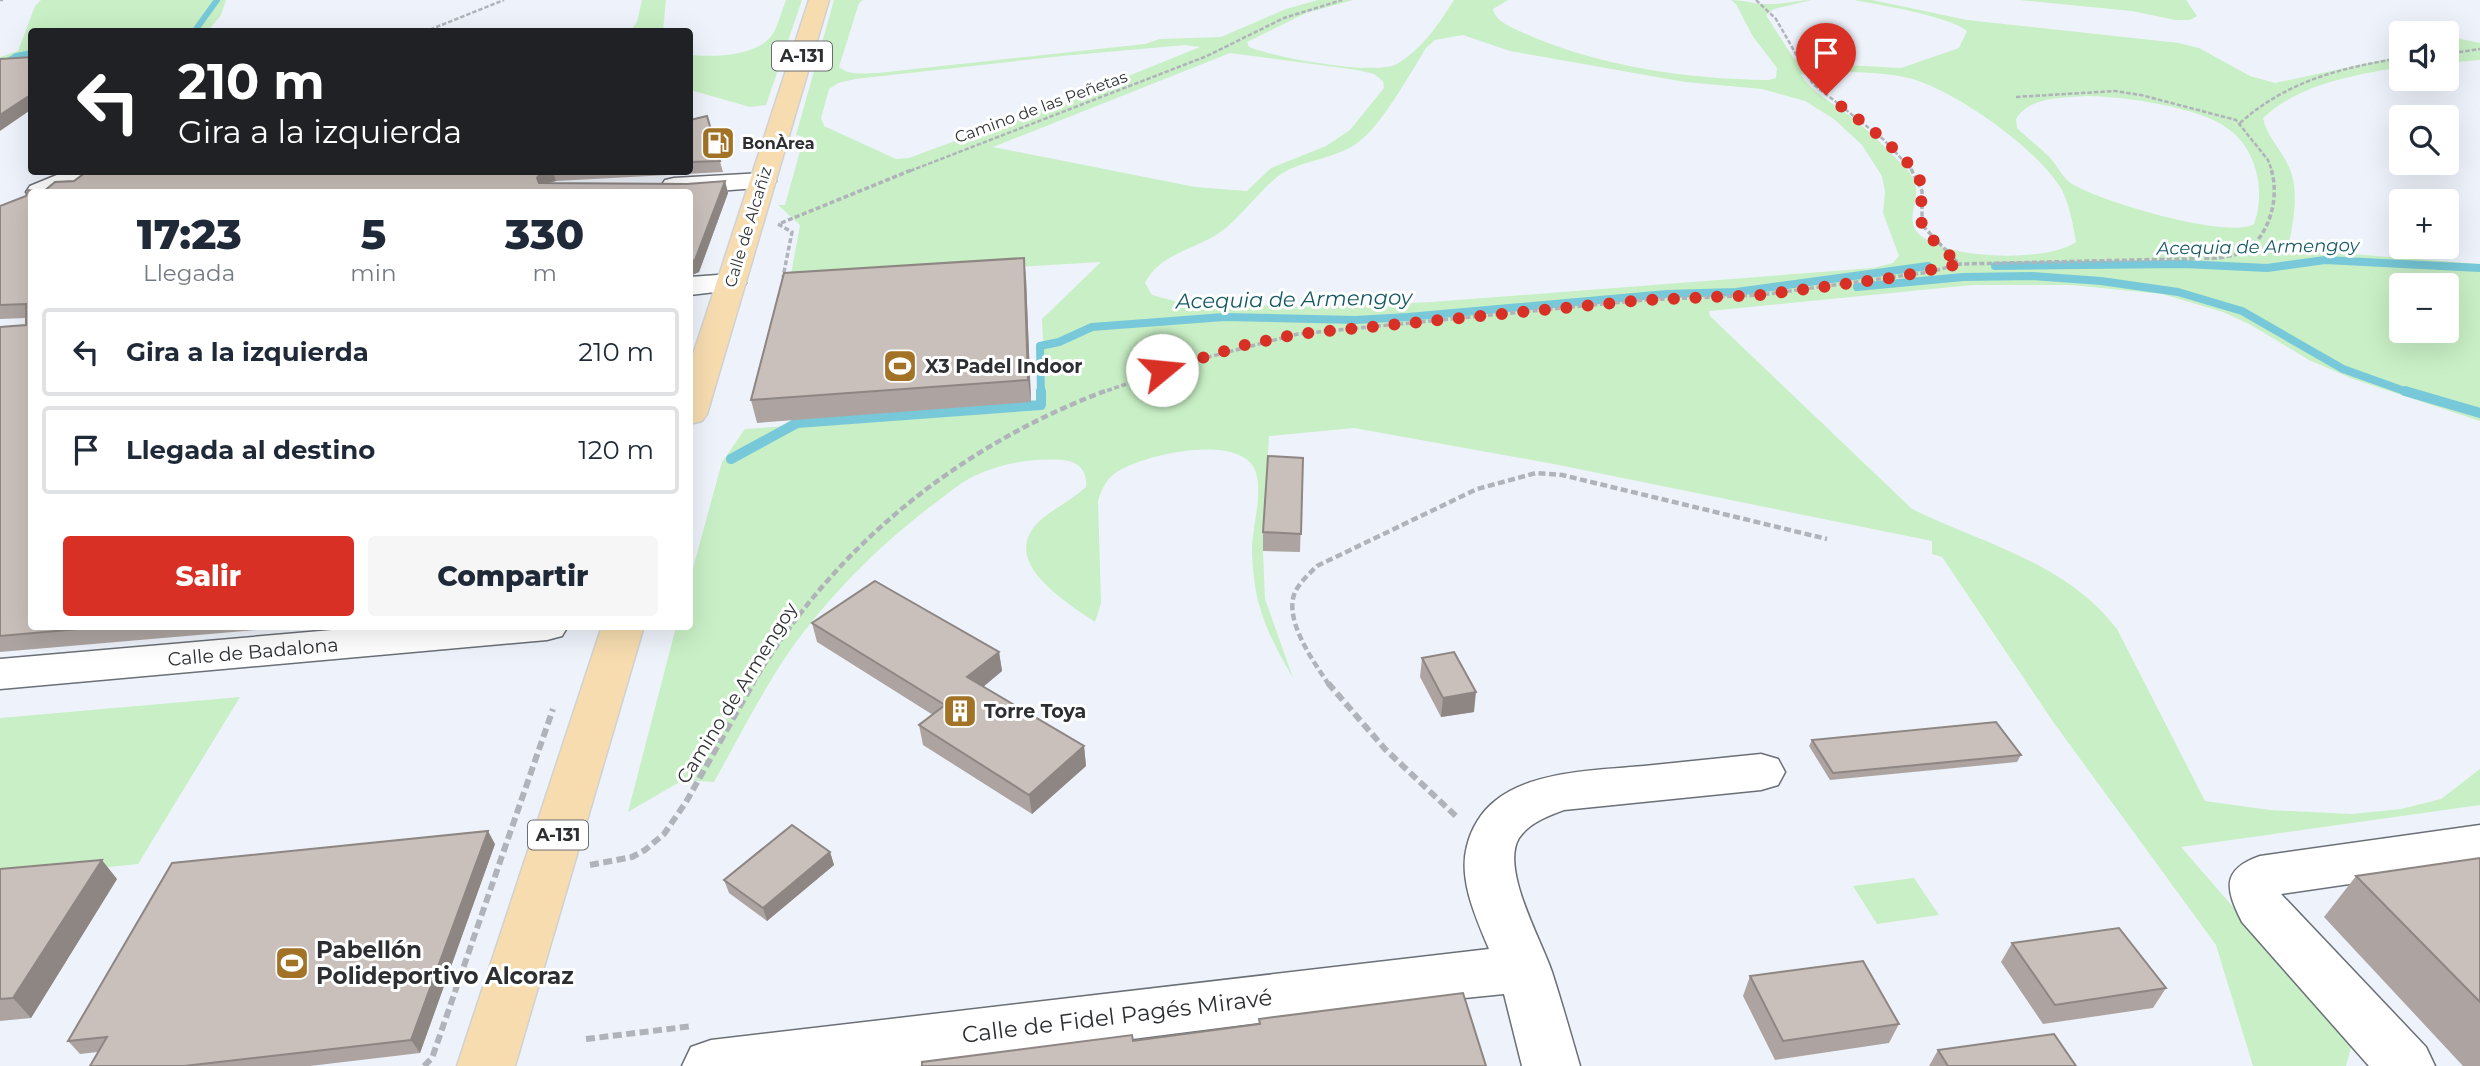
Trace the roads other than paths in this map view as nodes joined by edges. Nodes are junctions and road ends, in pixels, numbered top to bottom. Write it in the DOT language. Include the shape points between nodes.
graph roads {
  1 [pos="818,0"];
  2 [pos="77,175"];
  3 [pos="763,181"];
  4 [pos="652,187"];
  5 [pos="46,189"];
  6 [pos="731,284"];
  7 [pos="693,286"];
  8 [pos="693,404"];
  9 [pos="501,630"];
  10 [pos="622,630"];
  11 [pos="0,674"];
  12 [pos="1761,772"];
  13 [pos="2480,845"];
  14 [pos="1524,970"];
  15 [pos="486,1066"];
  16 [pos="711,1066"];
  17 [pos="1551,1066"];
  18 [pos="2406,1066"];
  1 -- 3 [label="main road, Calle de Alcañiz / A-131"];
  2 -- 5 [label="street"];
  3 -- 4 [label="street"];
  3 -- 6 [label="main road, Calle de Alcañiz / A-131"];
  6 -- 7 [label="street"];
  6 -- 8 [label="main road, Calle de Alcañiz / A-131"];
  9 -- 11 [label="street, Calle de Badalona"];
  10 -- 15 [label="main road, A-131"];
  12 -- 14 [label="street" via="1562,792 1510,814 1497,829 1489,870"];
  13 -- 18 [label="street" via="2260,877 2254,884 2260,907"];
  14 -- 16 [label="street, Calle de Fidel Pagés Miravé" via="1411,979"];
  14 -- 17 [label="street"];
}
